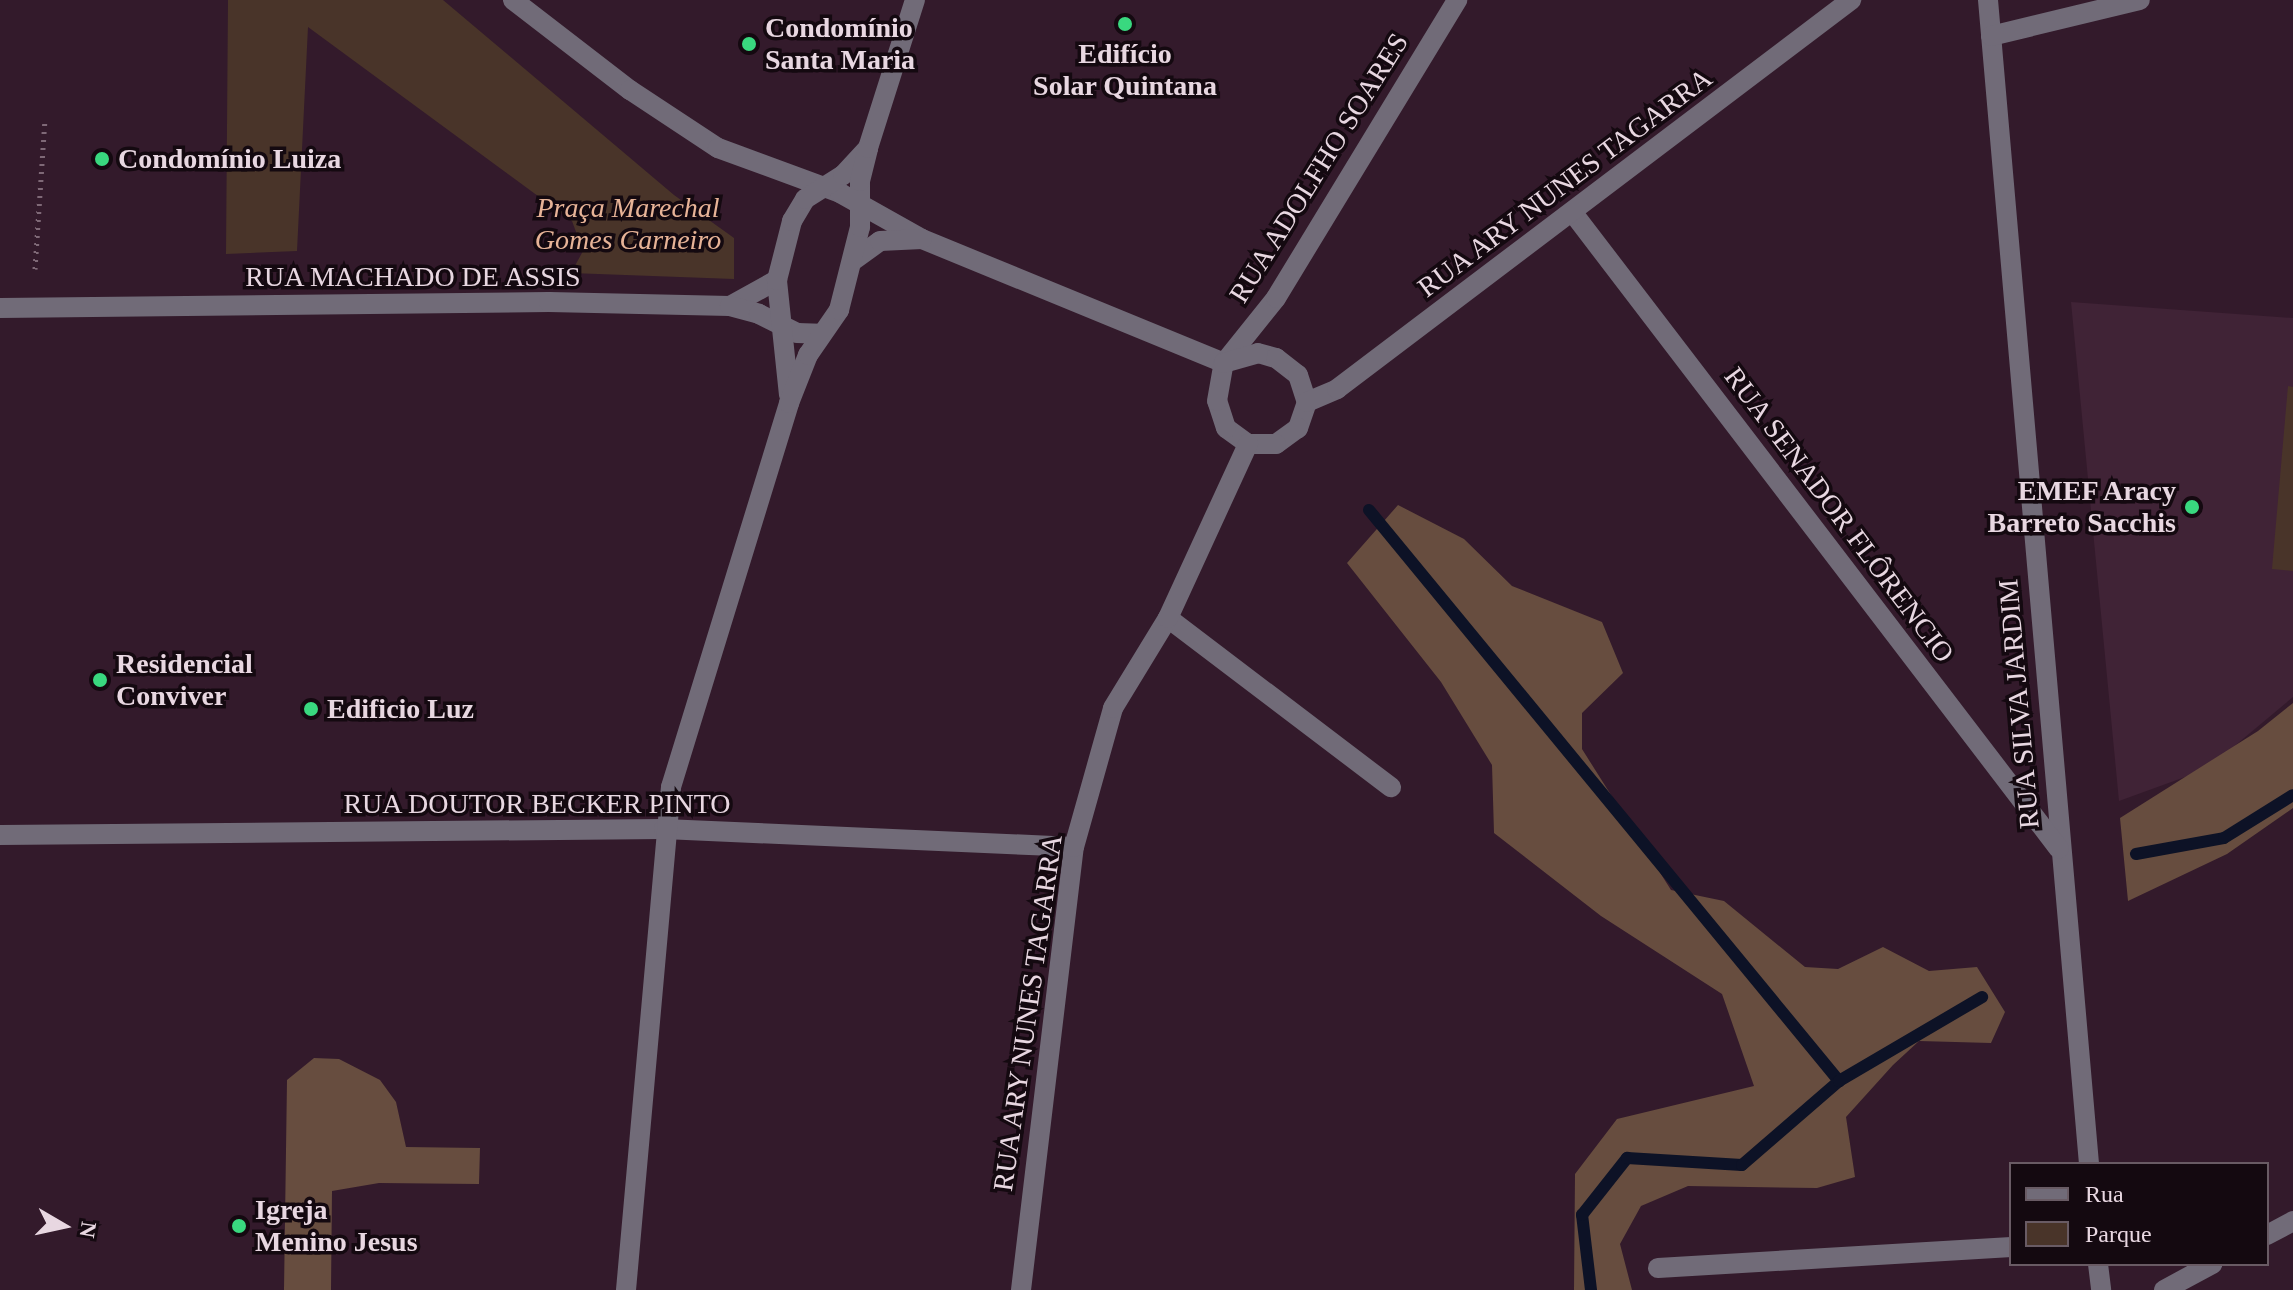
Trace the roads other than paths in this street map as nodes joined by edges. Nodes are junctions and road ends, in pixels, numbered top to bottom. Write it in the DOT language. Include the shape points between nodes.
graph roads {
  1 [pos="513,0"];
  2 [pos="915,0"];
  3 [pos="1457,0"];
  4 [pos="1851,0"];
  5 [pos="1988,0"];
  6 [pos="2140,0"];
  7 [pos="1991,36"];
  8 [pos="868,148"];
  9 [pos="820,186"];
  10 [pos="859,202"];
  11 [pos="1573,213"];
  12 [pos="922,239"];
  13 [pos="854,260"];
  14 [pos="777,280"];
  15 [pos="730,306"];
  16 [pos="0,308"];
  17 [pos="780,324"];
  18 [pos="1252,328"];
  19 [pos="820,334"];
  20 [pos="1258,353"];
  21 [pos="1224,363"];
  22 [pos="1307,402"];
  23 [pos="789,403"];
  24 [pos="1248,444"];
  25 [pos="1168,618"];
  26 [pos="1391,787"];
  27 [pos="664,829"];
  28 [pos="0,835"];
  29 [pos="1074,847"];
  30 [pos="2060,850"];
  31 [pos="2089,1162"];
  32 [pos="2293,1221"];
  33 [pos="2269,1234"];
  34 [pos="2009,1247"];
  35 [pos="2098,1266"];
  36 [pos="2208,1266"];
  37 [pos="1658,1268"];
  38 [pos="626,1290"];
  39 [pos="1021,1290"];
  40 [pos="2101,1290"];
  41 [pos="2164,1290"];
  1 -- 9 [label="street" via="630,90 718,148"];
  2 -- 8 [label="street"];
  3 -- 18 [label="street, RUA ADOLFHO SOARES" via="1276,298"];
  4 -- 11 [label="street, RUA ARY NUNES TAGARRA"];
  5 -- 7 [label="street, RUA SILVA JARDIM"];
  6 -- 7 [label="street"];
  7 -- 30 [label="street, RUA SILVA JARDIM"];
  8 -- 9 [label="street" via="843,175"];
  8 -- 10 [label="street"];
  9 -- 10 [label="street"];
  9 -- 14 [label="street" via="792,221"];
  10 -- 12 [label="street"];
  10 -- 13 [label="street"];
  11 -- 22 [label="street, RUA ARY NUNES TAGARRA" via="1337,389"];
  11 -- 30 [label="street, RUA SENADOR FLÔRENCIO"];
  12 -- 13 [label="street" via="880,241"];
  12 -- 21 [label="street"];
  13 -- 19 [label="street" via="839,310"];
  14 -- 15 [label="street"];
  14 -- 17 [label="street"];
  15 -- 16 [label="street, RUA MACHADO DE ASSIS" via="503,302"];
  15 -- 17 [label="street, RUA MACHADO DE ASSIS"];
  17 -- 19 [label="street, RUA MACHADO DE ASSIS" via="797,333"];
  17 -- 23 [label="street"];
  18 -- 20 [label="street"];
  18 -- 21 [label="street, RUA ADOLFHO SOARES"];
  19 -- 23 [label="street"];
  20 -- 21 [label="street"];
  20 -- 22 [label="street" via="1276,358 1298,375"];
  21 -- 24 [label="street" via="1217,401 1226,428"];
  22 -- 24 [label="street" via="1298,428 1276,444"];
  23 -- 27 [label="street" via="682,740"];
  24 -- 25 [label="street, RUA ARY NUNES TAGARRA"];
  25 -- 26 [label="street"];
  25 -- 29 [label="street, RUA ARY NUNES TAGARRA" via="1113,708"];
  27 -- 28 [label="street, RUA DOUTOR BECKER PINTO"];
  27 -- 29 [label="street, RUA DOUTOR BECKER PINTO"];
  27 -- 38 [label="street"];
  29 -- 39 [label="street, RUA ARY NUNES TAGARRA"];
  30 -- 31 [label="street, RUA SILVA JARDIM"];
  32 -- 33 [label="street"];
  34 -- 37 [label="street"];
  35 -- 40 [label="street"];
  36 -- 41 [label="street"];
}
